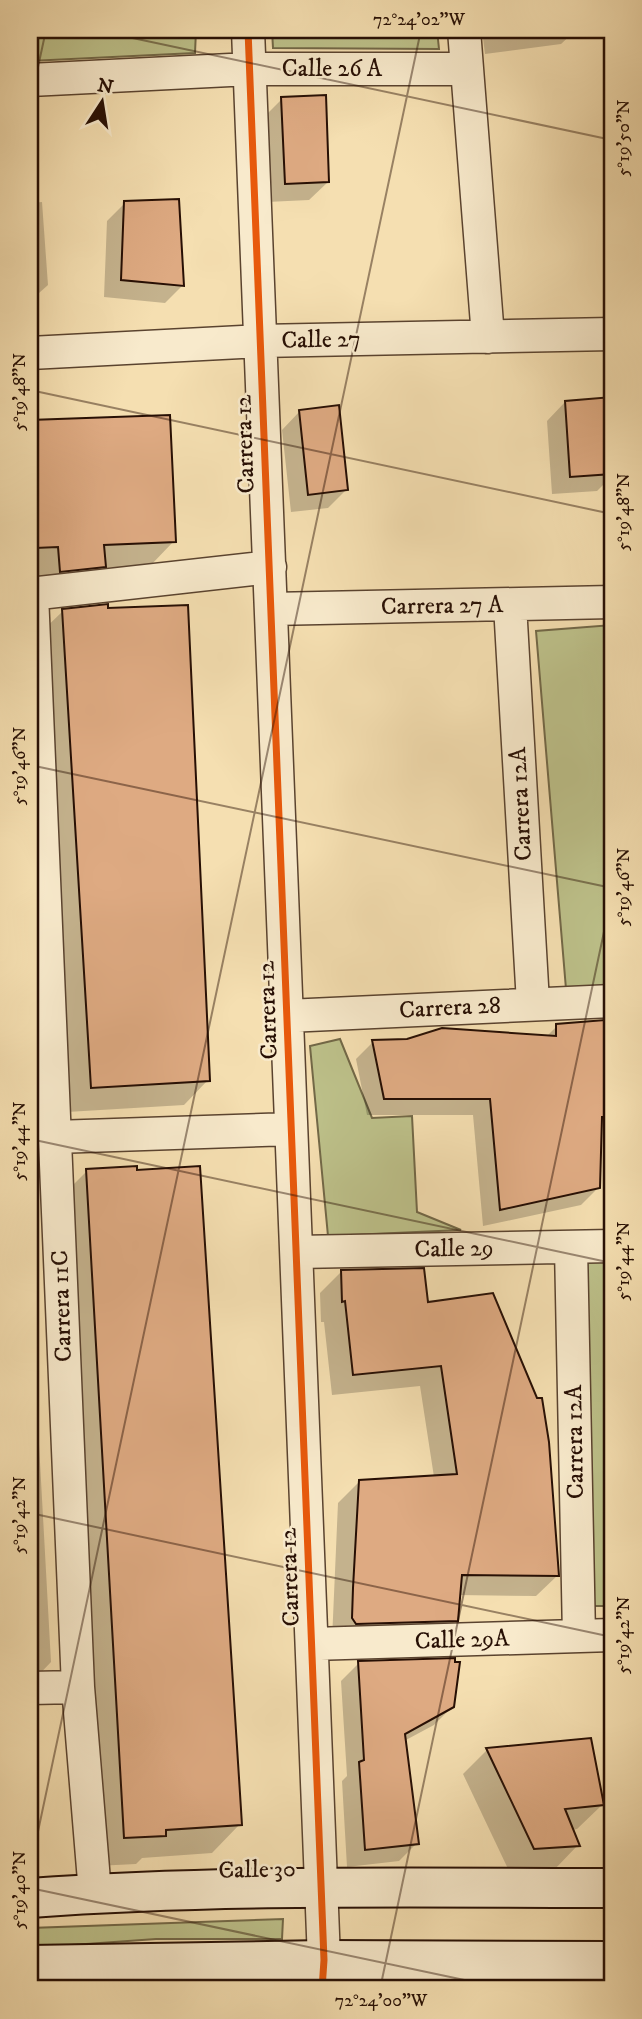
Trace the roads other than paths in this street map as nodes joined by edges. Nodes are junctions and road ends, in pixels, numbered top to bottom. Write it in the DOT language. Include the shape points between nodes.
graph roads {
  1 [pos="248,30"];
  2 [pos="464,30"];
  3 [pos="250,69"];
  4 [pos="467,69"];
  5 [pos="30,80"];
  6 [pos="612,334"];
  7 [pos="488,337"];
  8 [pos="260,341"];
  9 [pos="30,353"];
  10 [pos="270,567"];
  11 [pos="31,594"];
  12 [pos="612,602"];
  13 [pos="510,606"];
  14 [pos="271,609"];
  15 [pos="612,1001"];
  16 [pos="533,1003"];
  17 [pos="287,1016"];
  18 [pos="292,1129"];
  19 [pos="55,1138"];
  20 [pos="612,1246"];
  21 [pos="571,1247"];
  22 [pos="297,1252"];
  23 [pos="612,1635"];
  24 [pos="579,1636"];
  25 [pos="312,1644"];
  26 [pos="78,1687"];
  27 [pos="30,1688"];
  28 [pos="321,1888"];
  29 [pos="612,1888"];
  30 [pos="95,1893"];
  31 [pos="30,1898"];
  32 [pos="612,1961"];
  33 [pos="30,1965"];
  34 [pos="323,1975"];
  35 [pos="96,1976"];
  1 -- 3 [label="street, Carrera 12"];
  2 -- 4 [label="street"];
  3 -- 4 [label="street, Calle 26 A"];
  3 -- 5 [label="street, Calle 26 A"];
  3 -- 8 [label="street, Carrera 12"];
  4 -- 7 [label="street"];
  6 -- 7 [label="street, Calle 27"];
  7 -- 8 [label="street, Calle 27"];
  8 -- 9 [label="street, Calle 27"];
  8 -- 10 [label="street, Carrera 12"];
  10 -- 11 [label="street"];
  10 -- 14 [label="street, Carrera 12"];
  11 -- 19 [label="street, Carrera 11C"];
  12 -- 13 [label="street, Carrera 27 A"];
  13 -- 14 [label="street, Carrera 27 A"];
  13 -- 16 [label="street, Carrera 12A"];
  14 -- 17 [label="street, Carrera 12"];
  15 -- 16 [label="street, Carrera 28"];
  16 -- 17 [label="street, Carrera 28"];
  17 -- 18 [label="street, Carrera 12"];
  18 -- 19 [label="street"];
  18 -- 22 [label="street, Carrera 12"];
  19 -- 26 [label="street, Carrera 11C"];
  20 -- 21 [label="street, Calle 29"];
  21 -- 22 [label="street, Calle 29"];
  21 -- 24 [label="street, Carrera 12A"];
  22 -- 25 [label="street, Carrera 12"];
  23 -- 24 [label="street, Calle 29A"];
  24 -- 25 [label="street, Calle 29A"];
  25 -- 28 [label="street, Carrera 12"];
  26 -- 27 [label="street"];
  26 -- 30 [label="street, Carrera 11C"];
  28 -- 29 [label="main road, Calle 30"];
  28 -- 30 [label="main road, Calle 30"];
  28 -- 34 [label="street, Carrera 12"];
  30 -- 31 [label="main road, Calle 30"];
  32 -- 34 [label="main road"];
  33 -- 35 [label="main road"];
  34 -- 35 [label="main road"];
}
